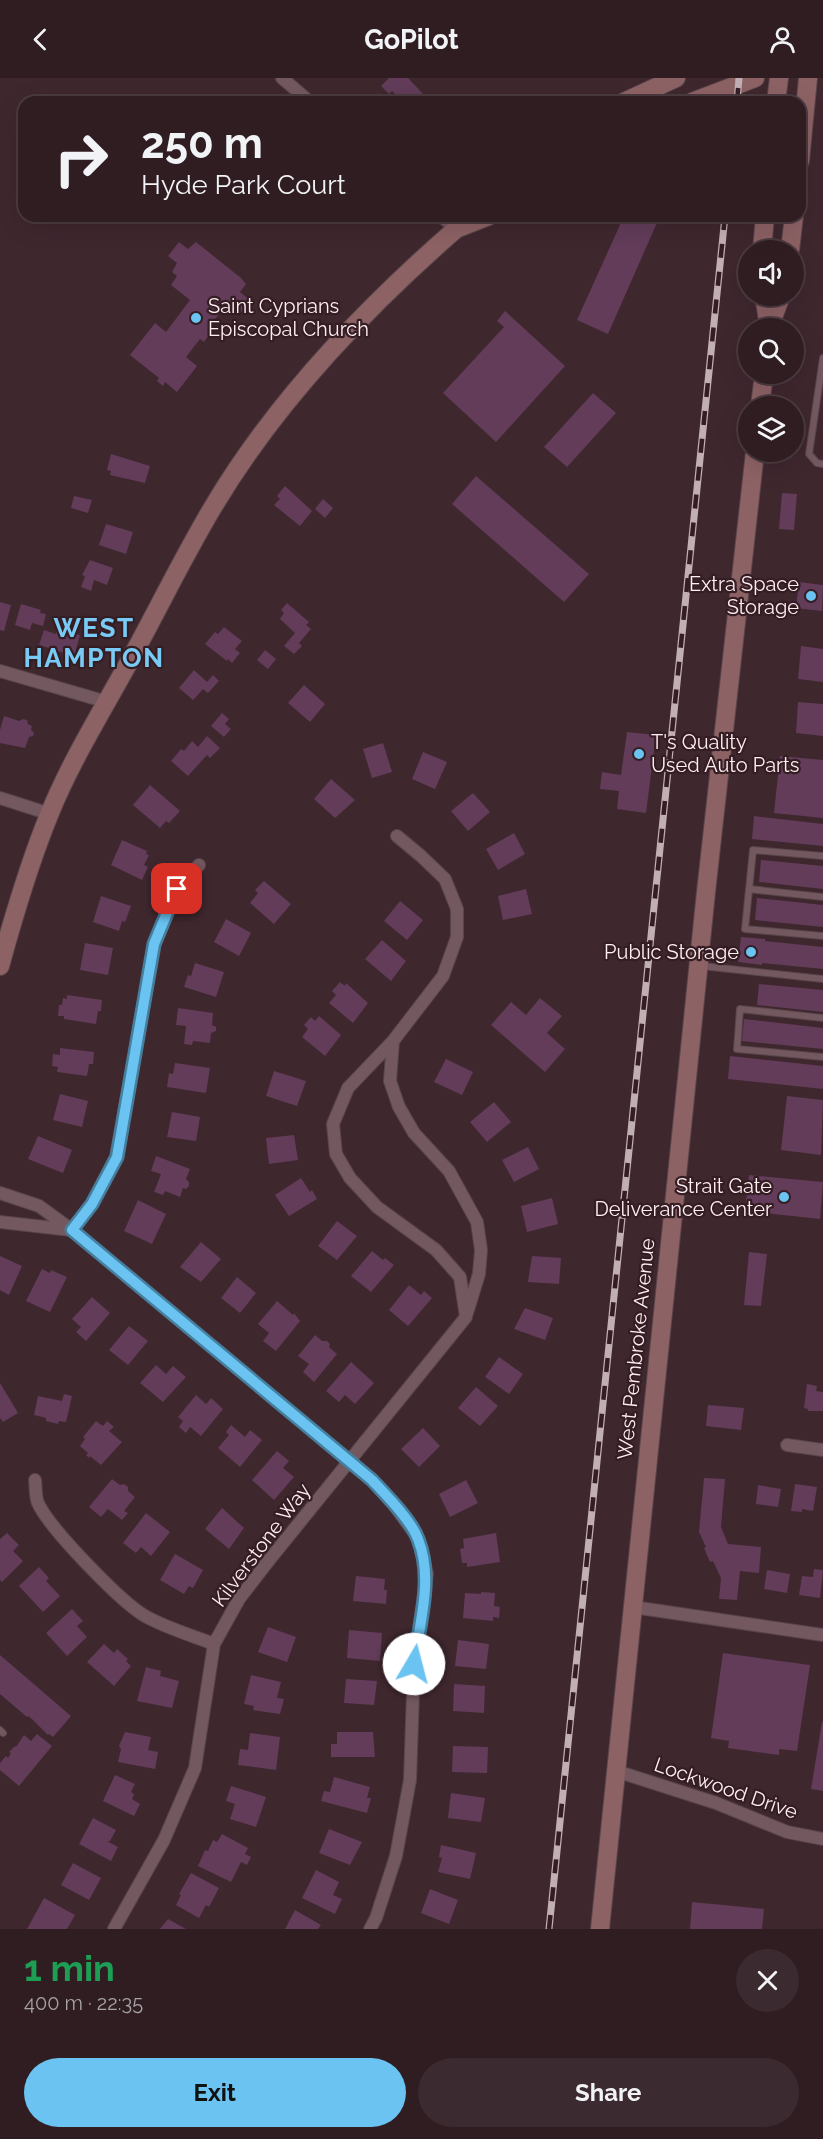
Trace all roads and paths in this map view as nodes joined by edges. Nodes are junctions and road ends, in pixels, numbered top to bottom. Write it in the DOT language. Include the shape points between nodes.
graph roads {
  1 [pos="282,78"];
  2 [pos="676,78"];
  3 [pos="754,78"];
  4 [pos="778,78"];
  5 [pos="808,78"];
  6 [pos="303,96"];
  7 [pos="637,96"];
  8 [pos="708,96"];
  9 [pos="776,96"];
  10 [pos="806,99"];
  11 [pos="764,222"];
  12 [pos="793,222"];
  13 [pos="461,223"];
  14 [pos="763,240"];
  15 [pos="791,240"];
  16 [pos="823,358"];
  17 [pos="754,462"];
  18 [pos="823,464"];
  19 [pos="0,671"];
  20 [pos="108,702"];
  21 [pos="0,798"];
  22 [pos="50,814"];
  23 [pos="397,836"];
  24 [pos="823,856"];
  25 [pos="199,865"];
  26 [pos="749,889"];
  27 [pos="823,897"];
  28 [pos="823,936"];
  29 [pos="0,966"];
  30 [pos="698,966"];
  31 [pos="823,979"];
  32 [pos="823,1017"];
  33 [pos="393,1041"];
  34 [pos="823,1057"];
  35 [pos="0,1193"];
  36 [pos="0,1222"];
  37 [pos="72,1230"];
  38 [pos="466,1317"];
  39 [pos="787,1444"];
  40 [pos="823,1450"];
  41 [pos="350,1462"];
  42 [pos="35,1480"];
  43 [pos="633,1607"];
  44 [pos="823,1635"];
  45 [pos="214,1644"];
  46 [pos="616,1771"];
  47 [pos="823,1839"];
  48 [pos="114,1929"];
  49 [pos="370,1929"];
  50 [pos="600,1929"];
  1 -- 6 [label="street"];
  2 -- 7 [label="main road"];
  3 -- 8 [label="main road"];
  4 -- 9 [label="main road"];
  5 -- 10 [label="main road"];
  11 -- 14 [label="main road"];
  12 -- 15 [label="main road"];
  13 -- 20 [label="main road" via="342,338 248,455 213,507"];
  16 -- 18 [label="lane" via="809,454"];
  17 -- 30 [label="main road, West Pembroke Avenue"];
  19 -- 20 [label="street"];
  20 -- 22 [label="main road"];
  21 -- 22 [label="street"];
  22 -- 29 [label="main road" via="18,900"];
  23 -- 33 [label="street" via="445,879 457,909 457,937 443,976"];
  24 -- 26 [label="lane" via="753,850"];
  25 -- 37 [label="street" via="177,889 154,944 117,1157 92,1204"];
  26 -- 27 [label="lane"];
  26 -- 28 [label="lane" via="745,929"];
  30 -- 31 [label="lane"];
  30 -- 43 [label="main road, West Pembroke Avenue"];
  32 -- 34 [label="lane" via="740,1009 736,1049"];
  33 -- 38 [label="street, Kilverstone Way" via="390,1081 399,1107 414,1133 449,1171 477,1222 479,1274"];
  33 -- 38 [label="street" via="348,1088 333,1124 336,1154 350,1178 377,1207 436,1250 460,1277"];
  35 -- 37 [label="street" via="39,1206"];
  36 -- 37 [label="street"];
  37 -- 41 [label="street"];
  38 -- 41 [label="street, Kilverstone Way"];
  39 -- 40 [label="street"];
  41 -- 45 [label="street, Kilverstone Way" via="239,1599"];
  41 -- 49 [label="street" via="394,1504 418,1538 427,1574 414,1664 410,1780 396,1856"];
  42 -- 45 [label="street" via="38,1502 50,1522 116,1594 144,1616"];
  43 -- 44 [label="street"];
  43 -- 46 [label="main road, West Pembroke Avenue"];
  45 -- 48 [label="street, Kilverstone Way" via="195,1768 164,1840"];
  46 -- 47 [label="street, Lockwood Drive" via="716,1803 787,1832"];
  46 -- 50 [label="main road, West Pembroke Avenue"];
}
